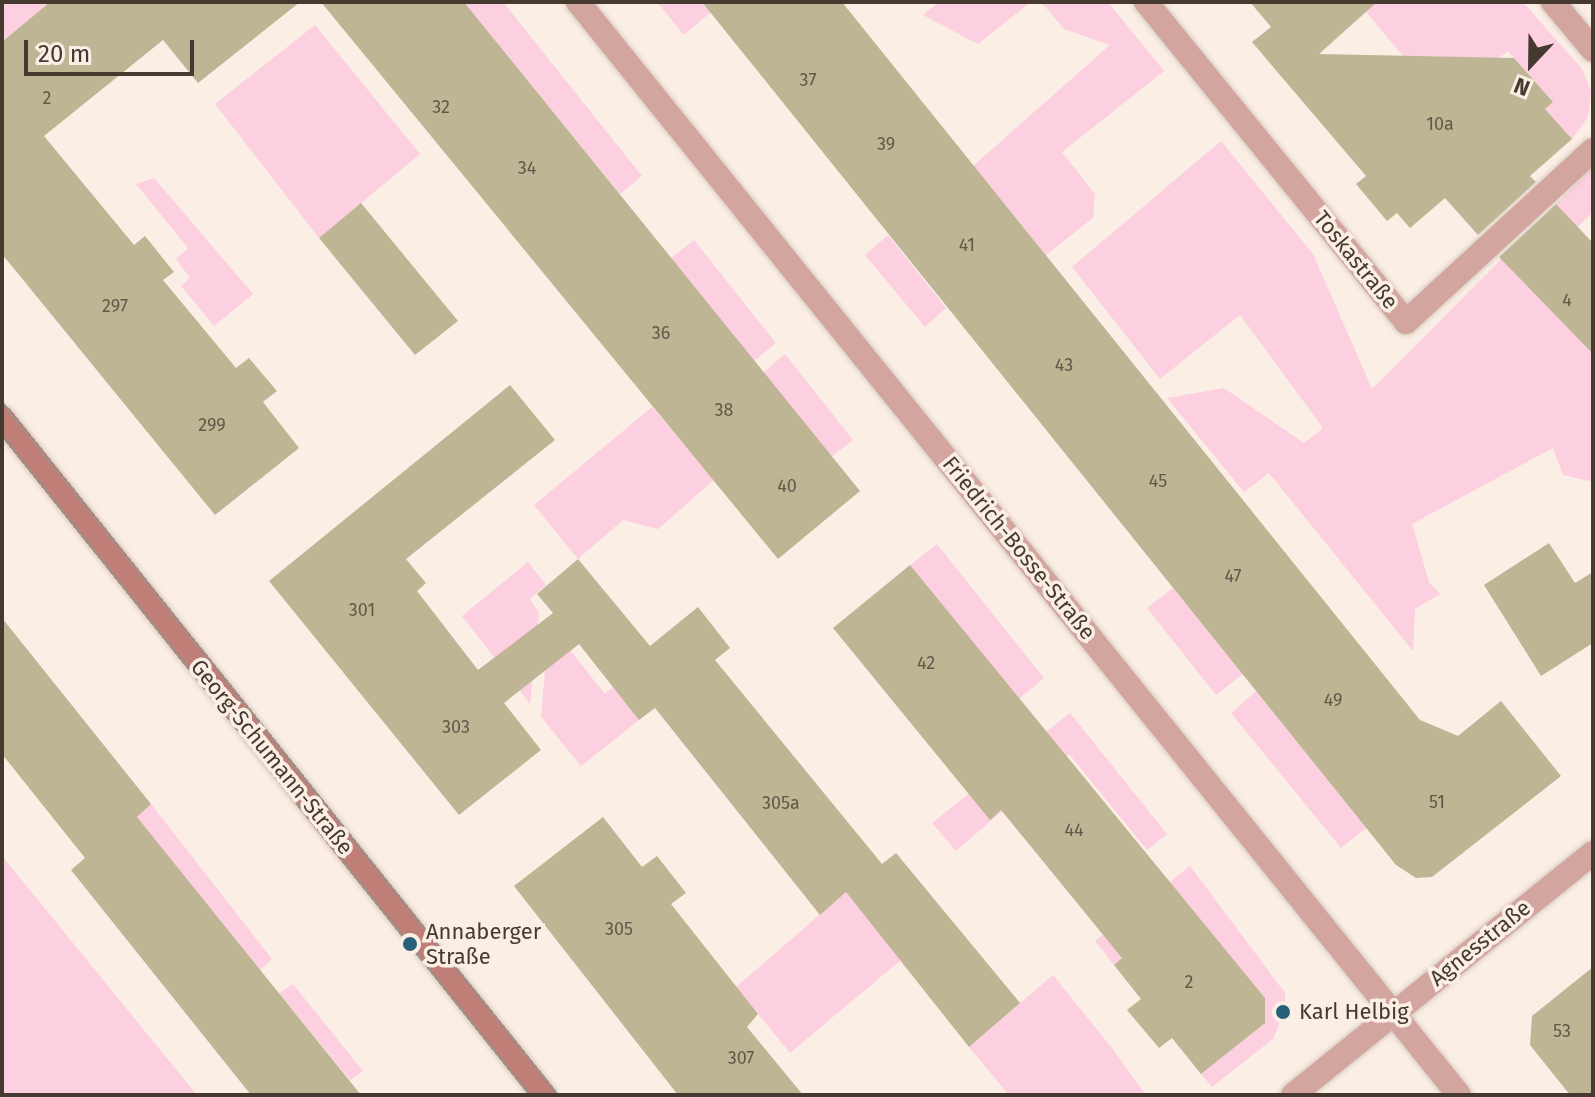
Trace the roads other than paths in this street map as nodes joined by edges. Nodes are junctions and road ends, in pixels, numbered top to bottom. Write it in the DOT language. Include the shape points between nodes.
graph roads {
  1 [pos="578,2"];
  2 [pos="1146,2"];
  3 [pos="1553,2"];
  4 [pos="1593,50"];
  5 [pos="1593,150"];
  6 [pos="2,418"];
  7 [pos="1593,853"];
  8 [pos="1394,1012"];
  9 [pos="544,1095"];
  10 [pos="1293,1095"];
  11 [pos="1459,1095"];
  1 -- 8 [label="street, Friedrich-Bosse-Straße"];
  2 -- 5 [label="street, Toskastraße" via="1406,322"];
  3 -- 4 [label="street"];
  6 -- 9 [label="main road, Georg-Schumann-Straße"];
  7 -- 8 [label="street, Agnesstraße"];
  8 -- 10 [label="street, Agnesstraße"];
  8 -- 11 [label="street, Friedrich-Bosse-Straße"];
}
